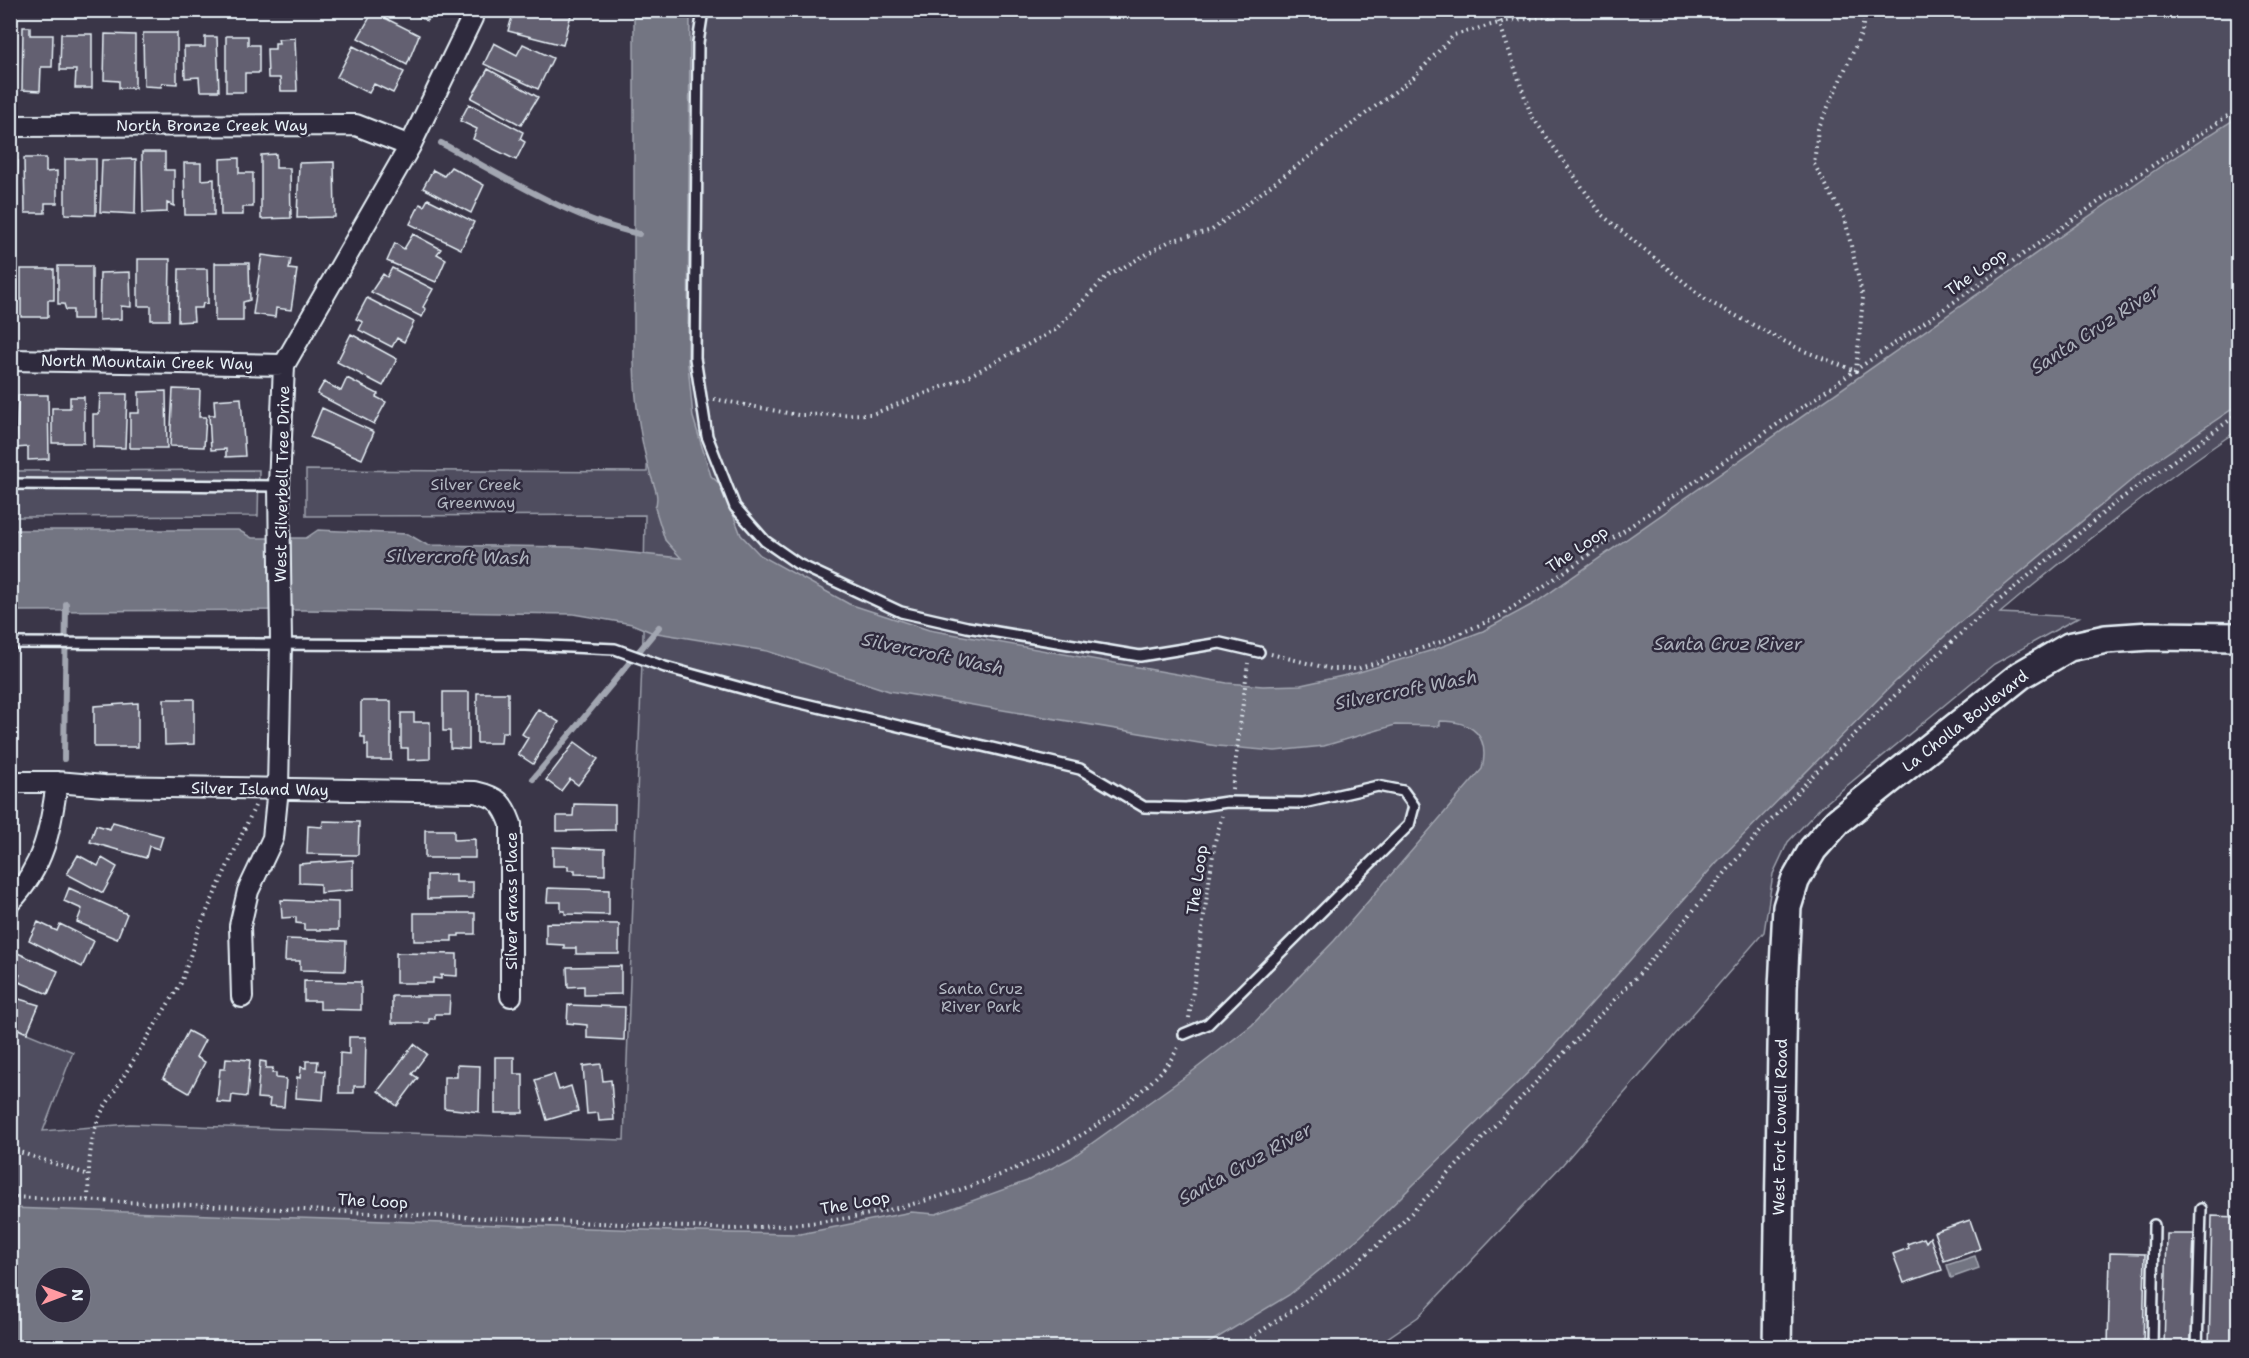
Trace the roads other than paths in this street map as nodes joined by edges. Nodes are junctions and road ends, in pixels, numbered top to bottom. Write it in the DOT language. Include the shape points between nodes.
graph roads {
  1 [pos="473,10"];
  2 [pos="703,10"];
  3 [pos="10,126"];
  4 [pos="410,146"];
  5 [pos="10,360"];
  6 [pos="284,365"];
  7 [pos="10,483"];
  8 [pos="279,486"];
  9 [pos="2238,637"];
  10 [pos="10,643"];
  11 [pos="281,644"];
  12 [pos="1259,652"];
  13 [pos="10,782"];
  14 [pos="57,782"];
  15 [pos="271,789"];
  16 [pos="505,802"];
  17 [pos="10,902"];
  18 [pos="1787,907"];
  19 [pos="512,996"];
  20 [pos="242,997"];
  21 [pos="1184,1034"];
  22 [pos="2201,1209"];
  23 [pos="2154,1225"];
  24 [pos="1777,1347"];
  25 [pos="2152,1347"];
  26 [pos="2197,1347"];
  1 -- 4 [label="street, West Silverbell Tree Drive"];
  2 -- 12 [label="lane" via="698,43 695,346 707,436 735,507 765,541 798,564 901,612 1140,656 1220,643"];
  3 -- 4 [label="street, North Bronze Creek Way" via="356,125"];
  4 -- 6 [label="street, West Silverbell Tree Drive"];
  5 -- 6 [label="street, North Mountain Creek Way"];
  6 -- 8 [label="street, West Silverbell Tree Drive"];
  7 -- 8 [label="lane"];
  8 -- 11 [label="street, West Silverbell Tree Drive"];
  9 -- 18 [label="street, La Cholla Boulevard" via="2106,639 2069,647 2021,675 1838,821 1813,849 1795,881"];
  10 -- 11 [label="lane"];
  11 -- 15 [label="street, West Silverbell Tree Drive"];
  11 -- 21 [label="lane" via="615,649 763,694 1080,769 1144,807 1303,803 1378,786 1403,790 1414,806 1409,825 1208,1024"];
  13 -- 14 [label="street, Silver Island Way"];
  14 -- 15 [label="street, Silver Island Way"];
  14 -- 17 [label="street" via="51,827 38,864"];
  15 -- 16 [label="street, Silver Island Way" via="475,792"];
  15 -- 20 [label="street, West Silverbell Tree Drive" via="273,838 249,891 240,926"];
  16 -- 19 [label="street, Silver Grass Place" via="512,844"];
  18 -- 24 [label="street, West Fort Lowell Road"];
  22 -- 26 [label="lane"];
  23 -- 25 [label="lane"];
}
